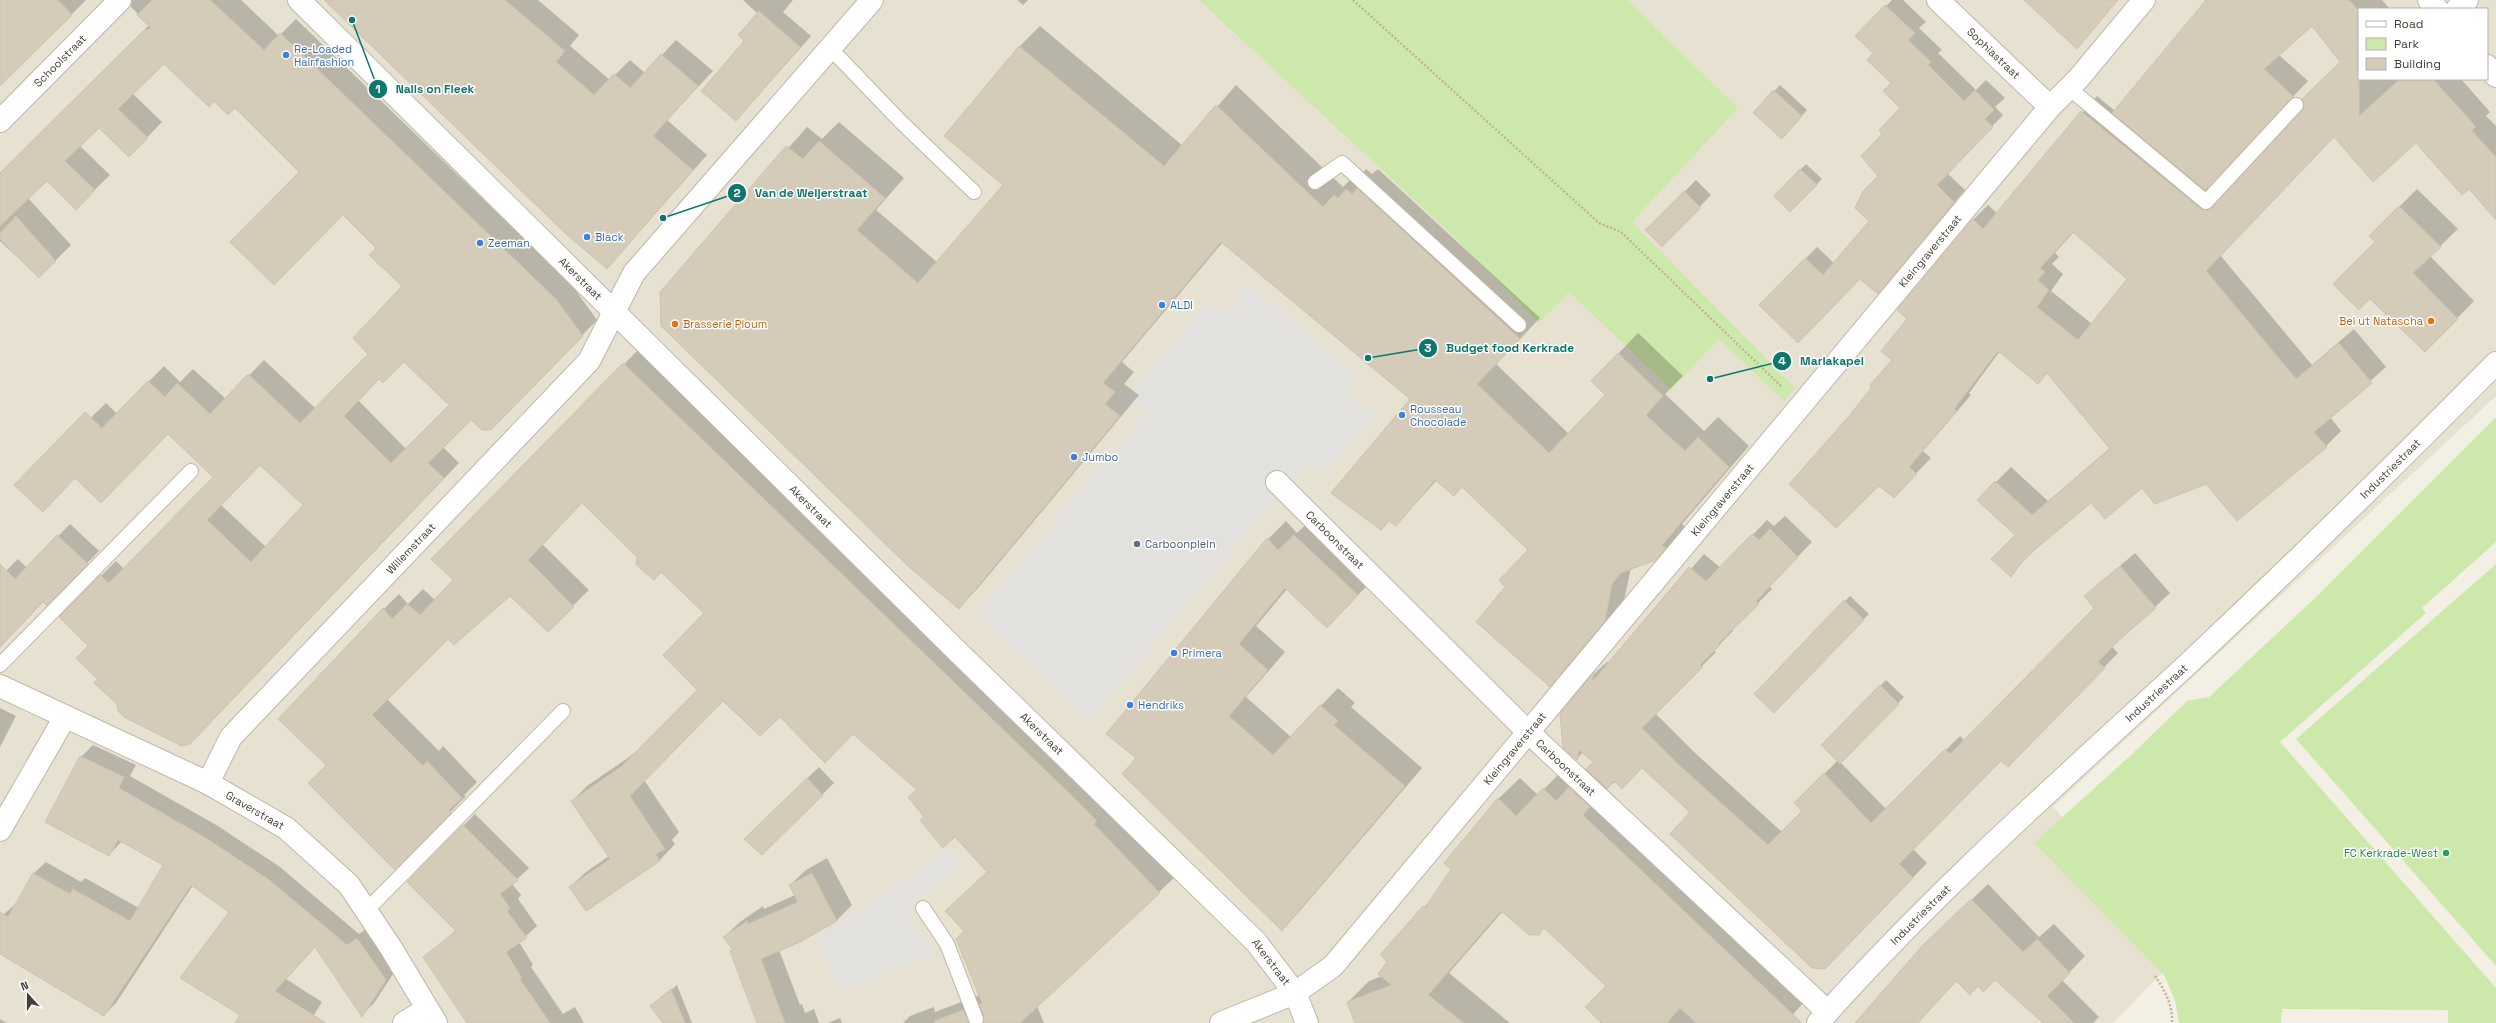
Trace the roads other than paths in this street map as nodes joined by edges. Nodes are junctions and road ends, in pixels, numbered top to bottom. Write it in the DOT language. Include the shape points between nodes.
graph roads {
  1 [pos="120,0"];
  2 [pos="299,0"];
  3 [pos="872,0"];
  4 [pos="1938,0"];
  5 [pos="2144,0"];
  6 [pos="2429,0"];
  7 [pos="2467,0"];
  8 [pos="2436,8"];
  9 [pos="2458,8"];
  10 [pos="830,48"];
  11 [pos="2488,67"];
  12 [pos="2496,76"];
  13 [pos="2069,88"];
  14 [pos="2296,106"];
  15 [pos="2050,107"];
  16 [pos="0,121"];
  17 [pos="1315,182"];
  18 [pos="974,192"];
  19 [pos="615,313"];
  20 [pos="1519,325"];
  21 [pos="2496,363"];
  22 [pos="191,471"];
  23 [pos="1277,482"];
  24 [pos="0,666"];
  25 [pos="0,686"];
  26 [pos="562,711"];
  27 [pos="65,717"];
  28 [pos="1528,732"];
  29 [pos="208,784"];
  30 [pos="0,830"];
  31 [pos="923,908"];
  32 [pos="366,911"];
  33 [pos="1295,993"];
  34 [pos="432,1016"];
  35 [pos="1823,1017"];
  36 [pos="976,1019"];
  37 [pos="404,1023"];
  38 [pos="1221,1023"];
  39 [pos="1307,1023"];
  1 -- 16 [label="street, Schoolstraat"];
  2 -- 19 [label="street, Akerstraat"];
  3 -- 10 [label="street, Willemstraat"];
  4 -- 15 [label="street, Sophiastraat"];
  5 -- 13 [label="street, Kleingraverstraat"];
  6 -- 8 [label="street"];
  7 -- 9 [label="street"];
  10 -- 18 [label="lane" via="901,122"];
  10 -- 19 [label="street, Willemstraat" via="634,273"];
  11 -- 12 [label="street"];
  13 -- 14 [label="lane" via="2206,202"];
  13 -- 15 [label="street, Kleingraverstraat"];
  15 -- 28 [label="street, Kleingraverstraat"];
  17 -- 20 [label="lane" via="1342,163"];
  19 -- 29 [label="street, Willemstraat" via="589,361 231,737"];
  19 -- 33 [label="street, Akerstraat" via="1256,942"];
  21 -- 35 [label="street, Industriestraat" via="2297,561 1966,868"];
  22 -- 24 [label="lane"];
  23 -- 28 [label="street, Carboonstraat"];
  25 -- 27 [label="street, Graverstraat"];
  26 -- 32 [label="lane"];
  27 -- 29 [label="street, Graverstraat"];
  27 -- 30 [label="street"];
  28 -- 33 [label="street, Kleingraverstraat" via="1333,966"];
  28 -- 35 [label="street, Carboonstraat"];
  29 -- 32 [label="street, Graverstraat" via="286,828 349,885"];
  31 -- 36 [label="lane" via="947,944"];
  32 -- 34 [label="street, Graverstraat"];
  33 -- 38 [label="street, Kleingraverstraat"];
  33 -- 39 [label="street, Akerstraat"];
  34 -- 37 [label="street"];
}
